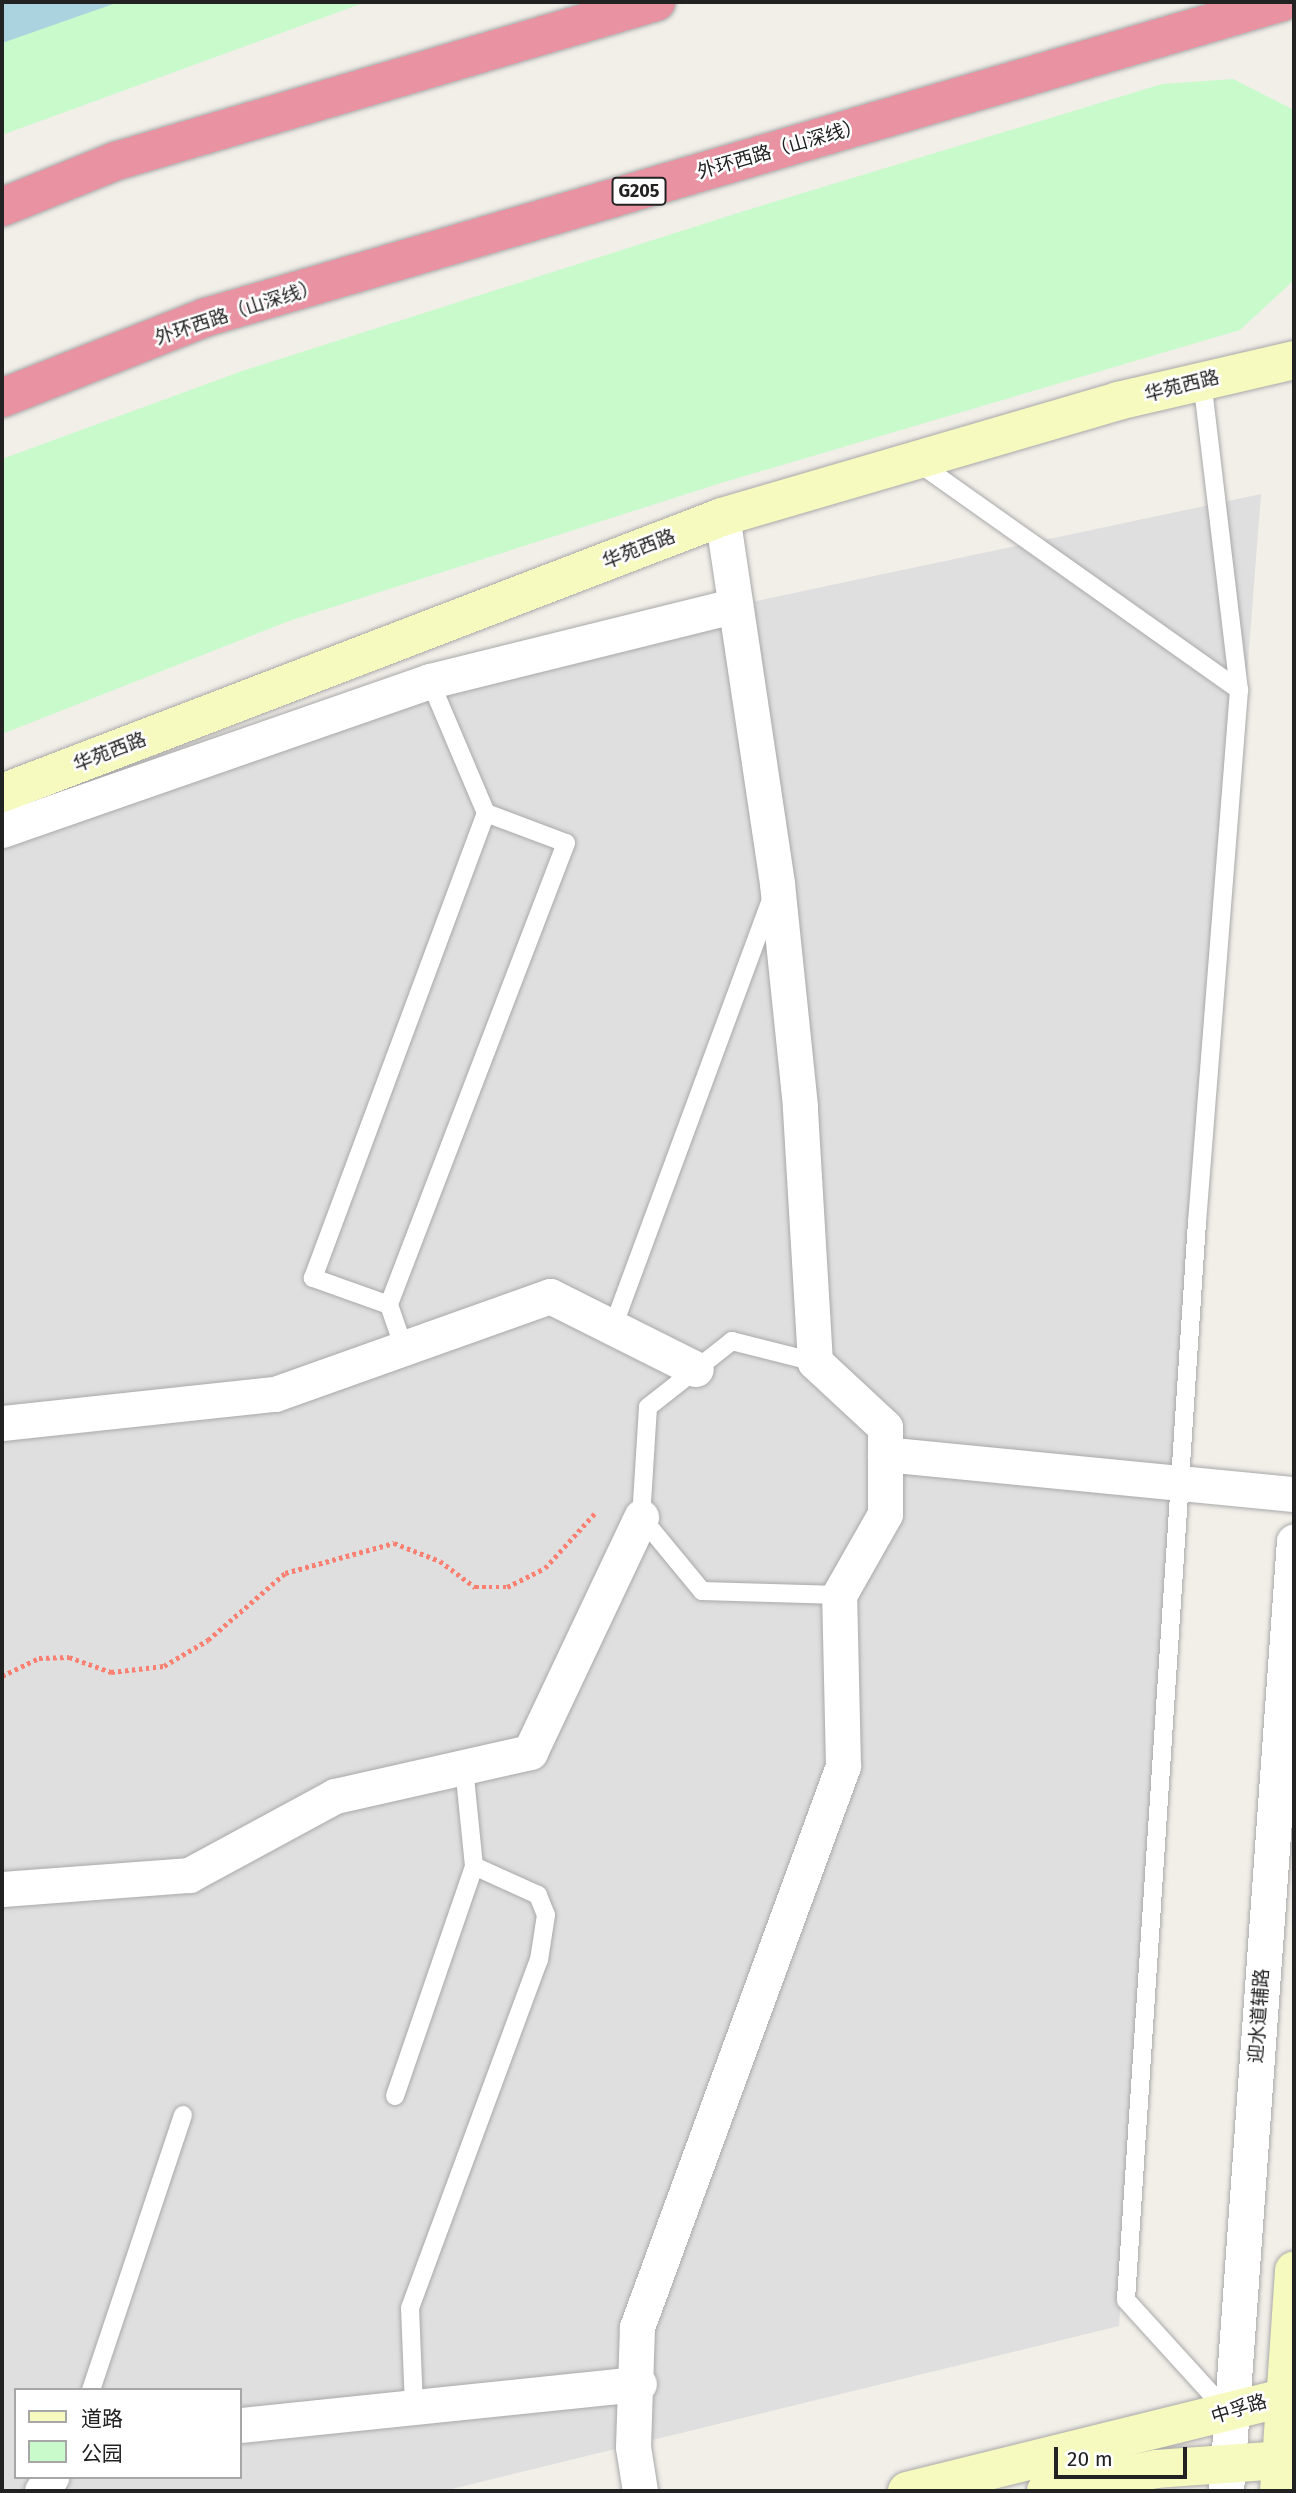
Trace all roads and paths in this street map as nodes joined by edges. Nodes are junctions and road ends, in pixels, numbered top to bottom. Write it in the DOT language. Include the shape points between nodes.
graph roads {
  1 [pos="656,2"];
  2 [pos="1282,2"];
  3 [pos="2,207"];
  4 [pos="1294,360"];
  5 [pos="1202,380"];
  6 [pos="2,398"];
  7 [pos="915,460"];
  8 [pos="722,517"];
  9 [pos="733,606"];
  10 [pos="429,681"];
  11 [pos="1239,690"];
  12 [pos="2,793"];
  13 [pos="486,813"];
  14 [pos="2,831"];
  15 [pos="777,883"];
  16 [pos="389,1305"];
  17 [pos="613,1327"];
  18 [pos="404,1348"];
  19 [pos="815,1362"];
  20 [pos="696,1369"];
  21 [pos="2,1423"];
  22 [pos="885,1454"];
  23 [pos="1179,1482"];
  24 [pos="1294,1494"];
  25 [pos="600,1508"];
  26 [pos="641,1517"];
  27 [pos="1294,1541"];
  28 [pos="839,1595"];
  29 [pos="2,1676"];
  30 [pos="464,1767"];
  31 [pos="474,1866"];
  32 [pos="2,1889"];
  33 [pos="395,2096"];
  34 [pos="183,2115"];
  35 [pos="1294,2272"];
  36 [pos="639,2384"];
  37 [pos="92,2388"];
  38 [pos="1290,2395"];
  39 [pos="414,2407"];
  40 [pos="242,2425"];
  41 [pos="1155,2451"];
  42 [pos="1256,2467"];
  43 [pos="1106,2485"];
  44 [pos="640,2491"];
  45 [pos="907,2491"];
  46 [pos="1046,2491"];
  1 -- 3 [label="highway" via="116,161"];
  2 -- 6 [label="highway, 外环西路（山深线） / G205" via="206,317"];
  4 -- 5 [label="street, 华苑西路"];
  5 -- 7 [label="street, 华苑西路"];
  5 -- 11 [label="lane"];
  7 -- 8 [label="street, 华苑西路"];
  7 -- 11 [label="lane"];
  8 -- 9 [label="street"];
  8 -- 12 [label="street, 华苑西路"];
  9 -- 10 [label="street"];
  9 -- 15 [label="street"];
  10 -- 13 [label="lane"];
  10 -- 14 [label="street"];
  11 -- 23 [label="lane"];
  13 -- 16 [label="lane" via="313,1278"];
  13 -- 16 [label="lane" via="566,843"];
  15 -- 17 [label="lane"];
  15 -- 19 [label="street" via="800,1106"];
  16 -- 18 [label="lane"];
  17 -- 18 [label="street" via="551,1296"];
  17 -- 20 [label="street"];
  18 -- 21 [label="street" via="275,1394"];
  19 -- 20 [label="lane" via="732,1341"];
  19 -- 22 [label="street" via="885,1427"];
  20 -- 26 [label="lane" via="648,1407"];
  22 -- 23 [label="street"];
  22 -- 28 [label="street" via="885,1514"];
  23 -- 24 [label="street"];
  23 -- 42 [label="lane" via="1126,2300"];
  25 -- 29 [label="path" via="545,1567 507,1587 475,1587 440,1561 394,1543 285,1573 208,1640 164,1666 111,1672 69,1657 39,1658"];
  26 -- 28 [label="lane" via="702,1591"];
  26 -- 30 [label="street" via="530,1752"];
  27 -- 42 [label="street, 迎水道辅路"];
  28 -- 36 [label="street" via="843,1766 637,2327"];
  30 -- 31 [label="lane"];
  30 -- 32 [label="street" via="335,1796 189,1875"];
  31 -- 33 [label="lane"];
  31 -- 39 [label="lane" via="538,1895 546,1914 539,1960 410,2308"];
  34 -- 37 [label="lane"];
  35 -- 38 [label="street"];
  36 -- 39 [label="street"];
  36 -- 44 [label="street" via="633,2447"];
  38 -- 42 [label="street"];
  38 -- 42 [label="street, 中孚路"];
  39 -- 40 [label="street"];
  41 -- 42 [label="street"];
  41 -- 42 [label="street" via="1183,2473"];
  41 -- 43 [label="street"];
  41 -- 45 [label="street"];
  43 -- 46 [label="street"];
}
